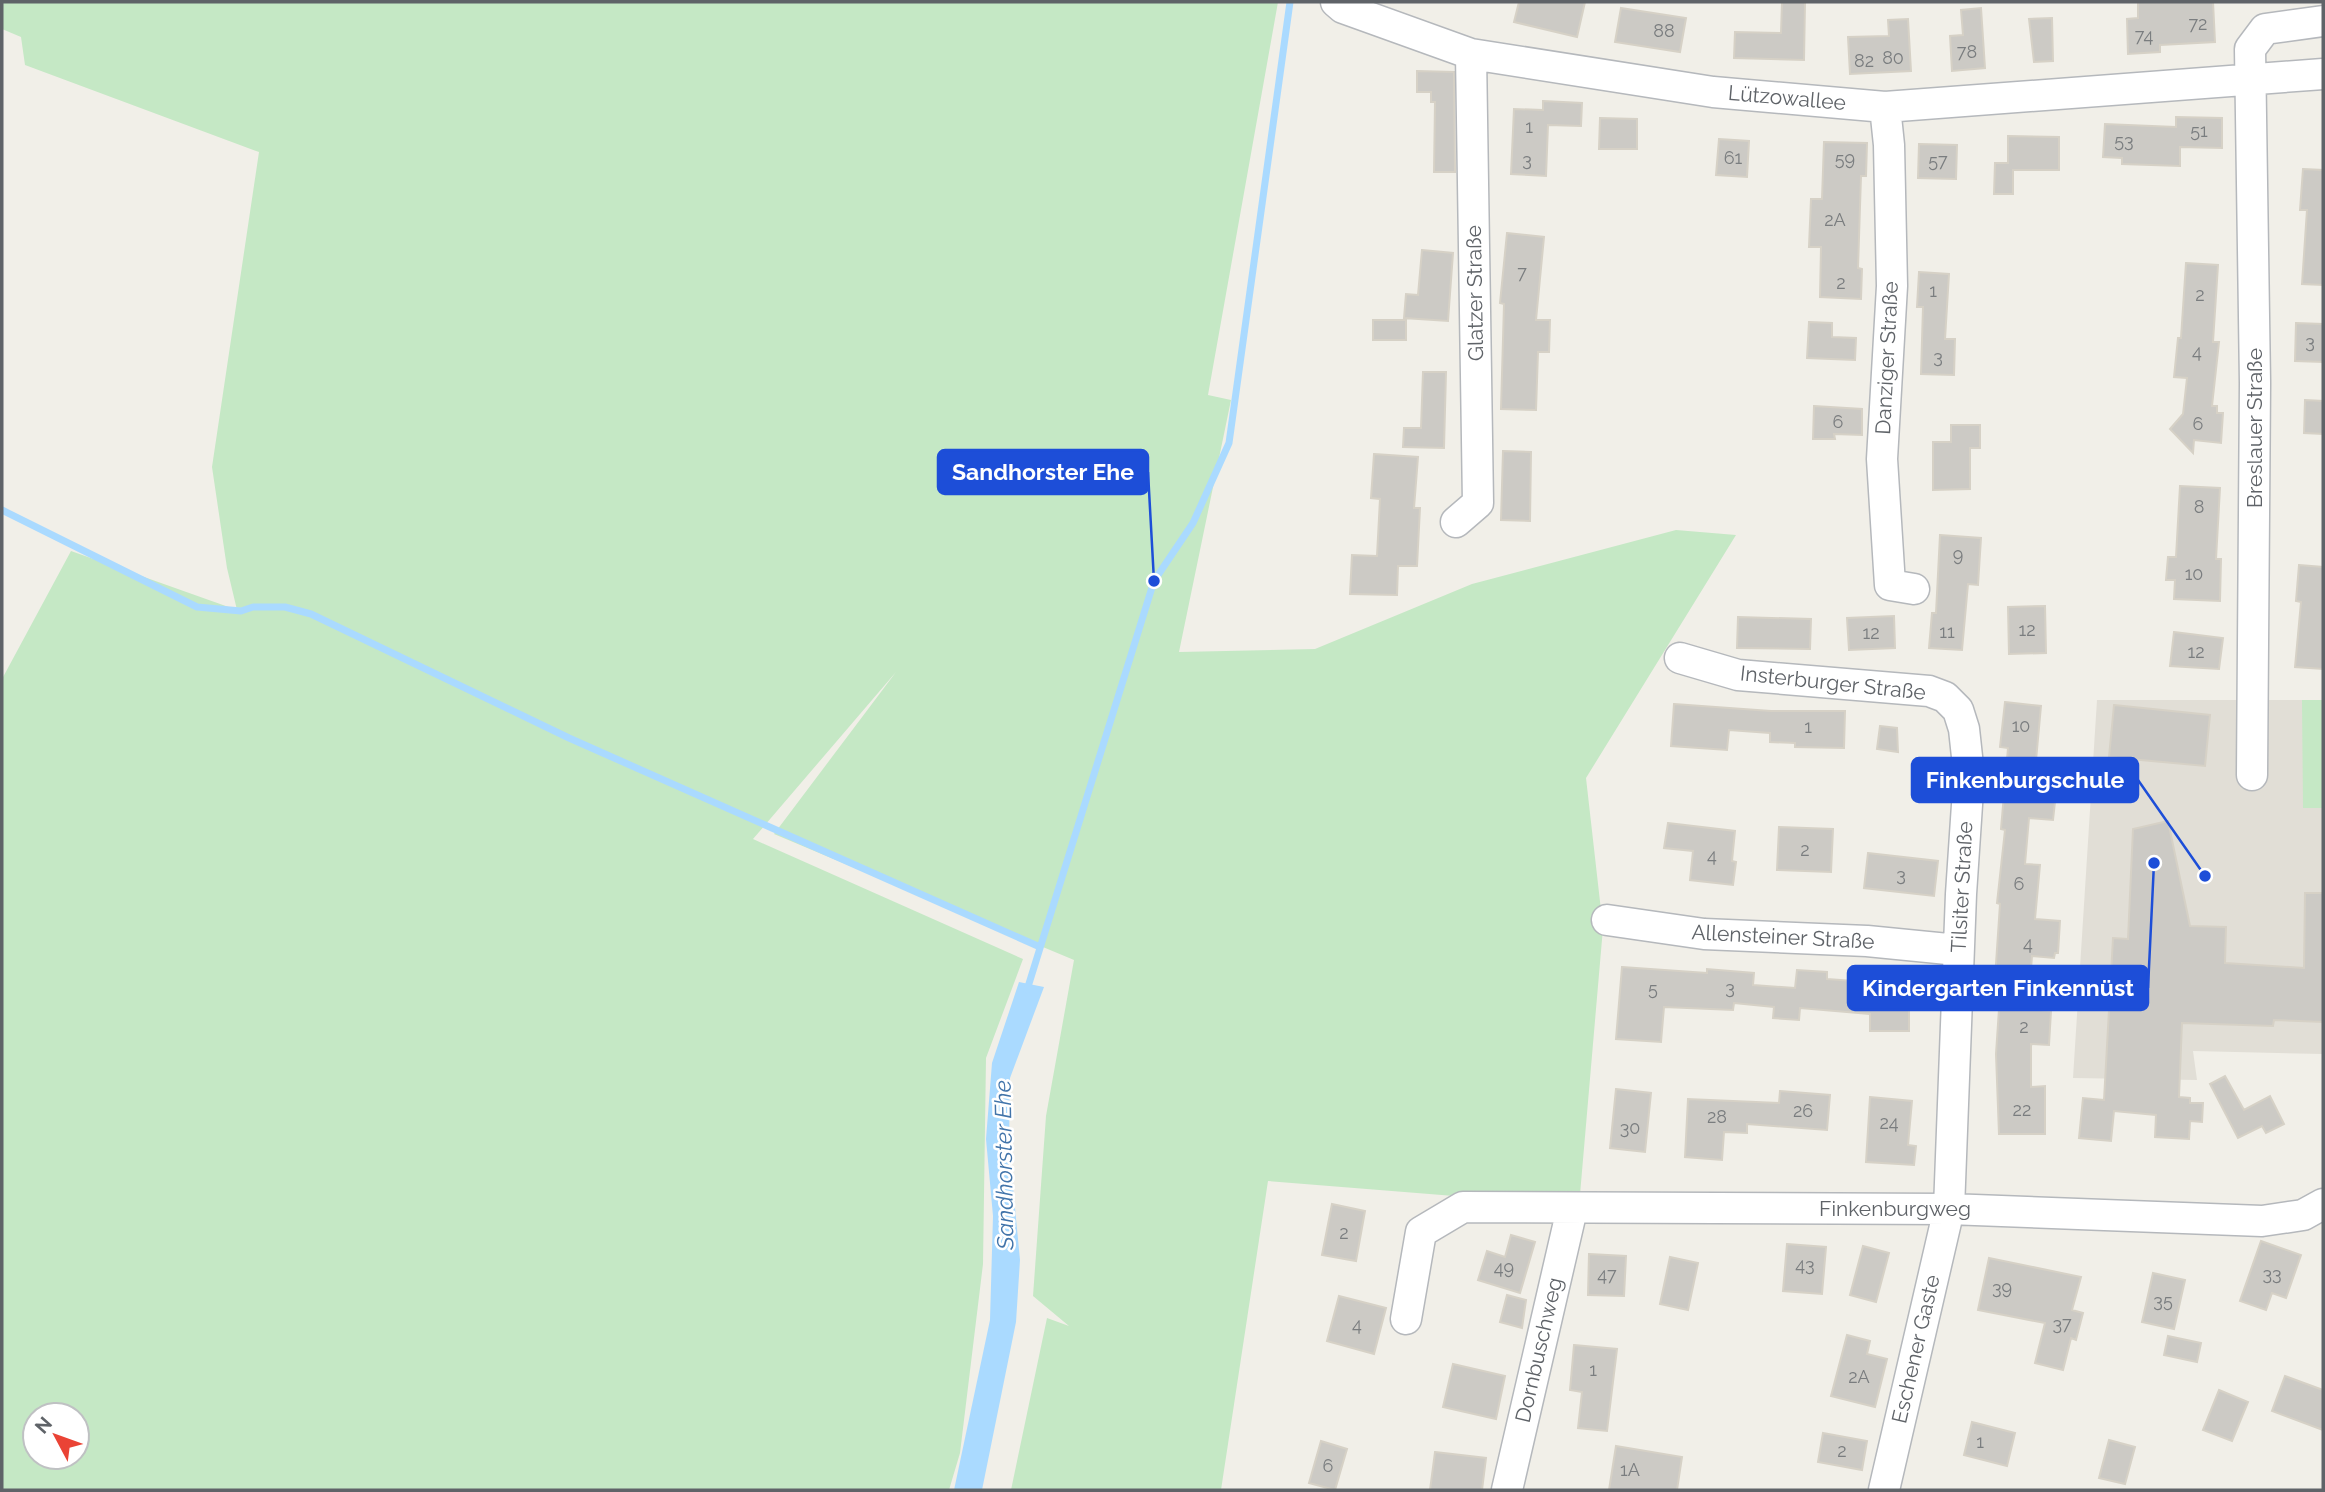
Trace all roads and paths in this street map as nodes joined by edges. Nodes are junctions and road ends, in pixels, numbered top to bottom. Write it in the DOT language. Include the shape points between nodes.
graph roads {
  1 [pos="1336,2"];
  2 [pos="2323,21"];
  3 [pos="1471,54"];
  4 [pos="2323,74"];
  5 [pos="2251,82"];
  6 [pos="1885,107"];
  7 [pos="1456,522"];
  8 [pos="1914,589"];
  9 [pos="1680,658"];
  10 [pos="1945,698"];
  11 [pos="2252,775"];
  12 [pos="1607,920"];
  13 [pos="1958,950"];
  14 [pos="2323,1204"];
  15 [pos="1572,1209"];
  16 [pos="1949,1209"];
  17 [pos="1406,1319"];
  18 [pos="1507,1490"];
  19 [pos="1884,1490"];
  1 -- 3 [label="street, Lützowallee"];
  2 -- 5 [label="street" via="2265,29 2250,49"];
  3 -- 6 [label="street, Lützowallee" via="1713,92"];
  3 -- 7 [label="street, Glatzer Straße" via="1478,503"];
  4 -- 5 [label="street, Lützowallee"];
  5 -- 6 [label="street, Lützowallee"];
  5 -- 11 [label="street, Breslauer Straße" via="2255,370"];
  6 -- 8 [label="street, Danziger Straße" via="1892,286 1882,459 1888,559 1890,584"];
  9 -- 10 [label="street, Insterburger Straße" via="1738,675 1909,687"];
  10 -- 13 [label="street, Tilsiter Straße" via="1961,719 1969,775"];
  12 -- 13 [label="street, Allensteiner Straße" via="1704,934"];
  13 -- 16 [label="street, Tilsiter Straße"];
  14 -- 16 [label="street, Finkenburgweg" via="2303,1215 2262,1221"];
  15 -- 16 [label="street, Finkenburgweg"];
  15 -- 17 [label="street, Finkenburgweg" via="1464,1207 1421,1232"];
  15 -- 18 [label="street, Dornbuschweg"];
  16 -- 19 [label="street, Eschener Gaste"];
}
